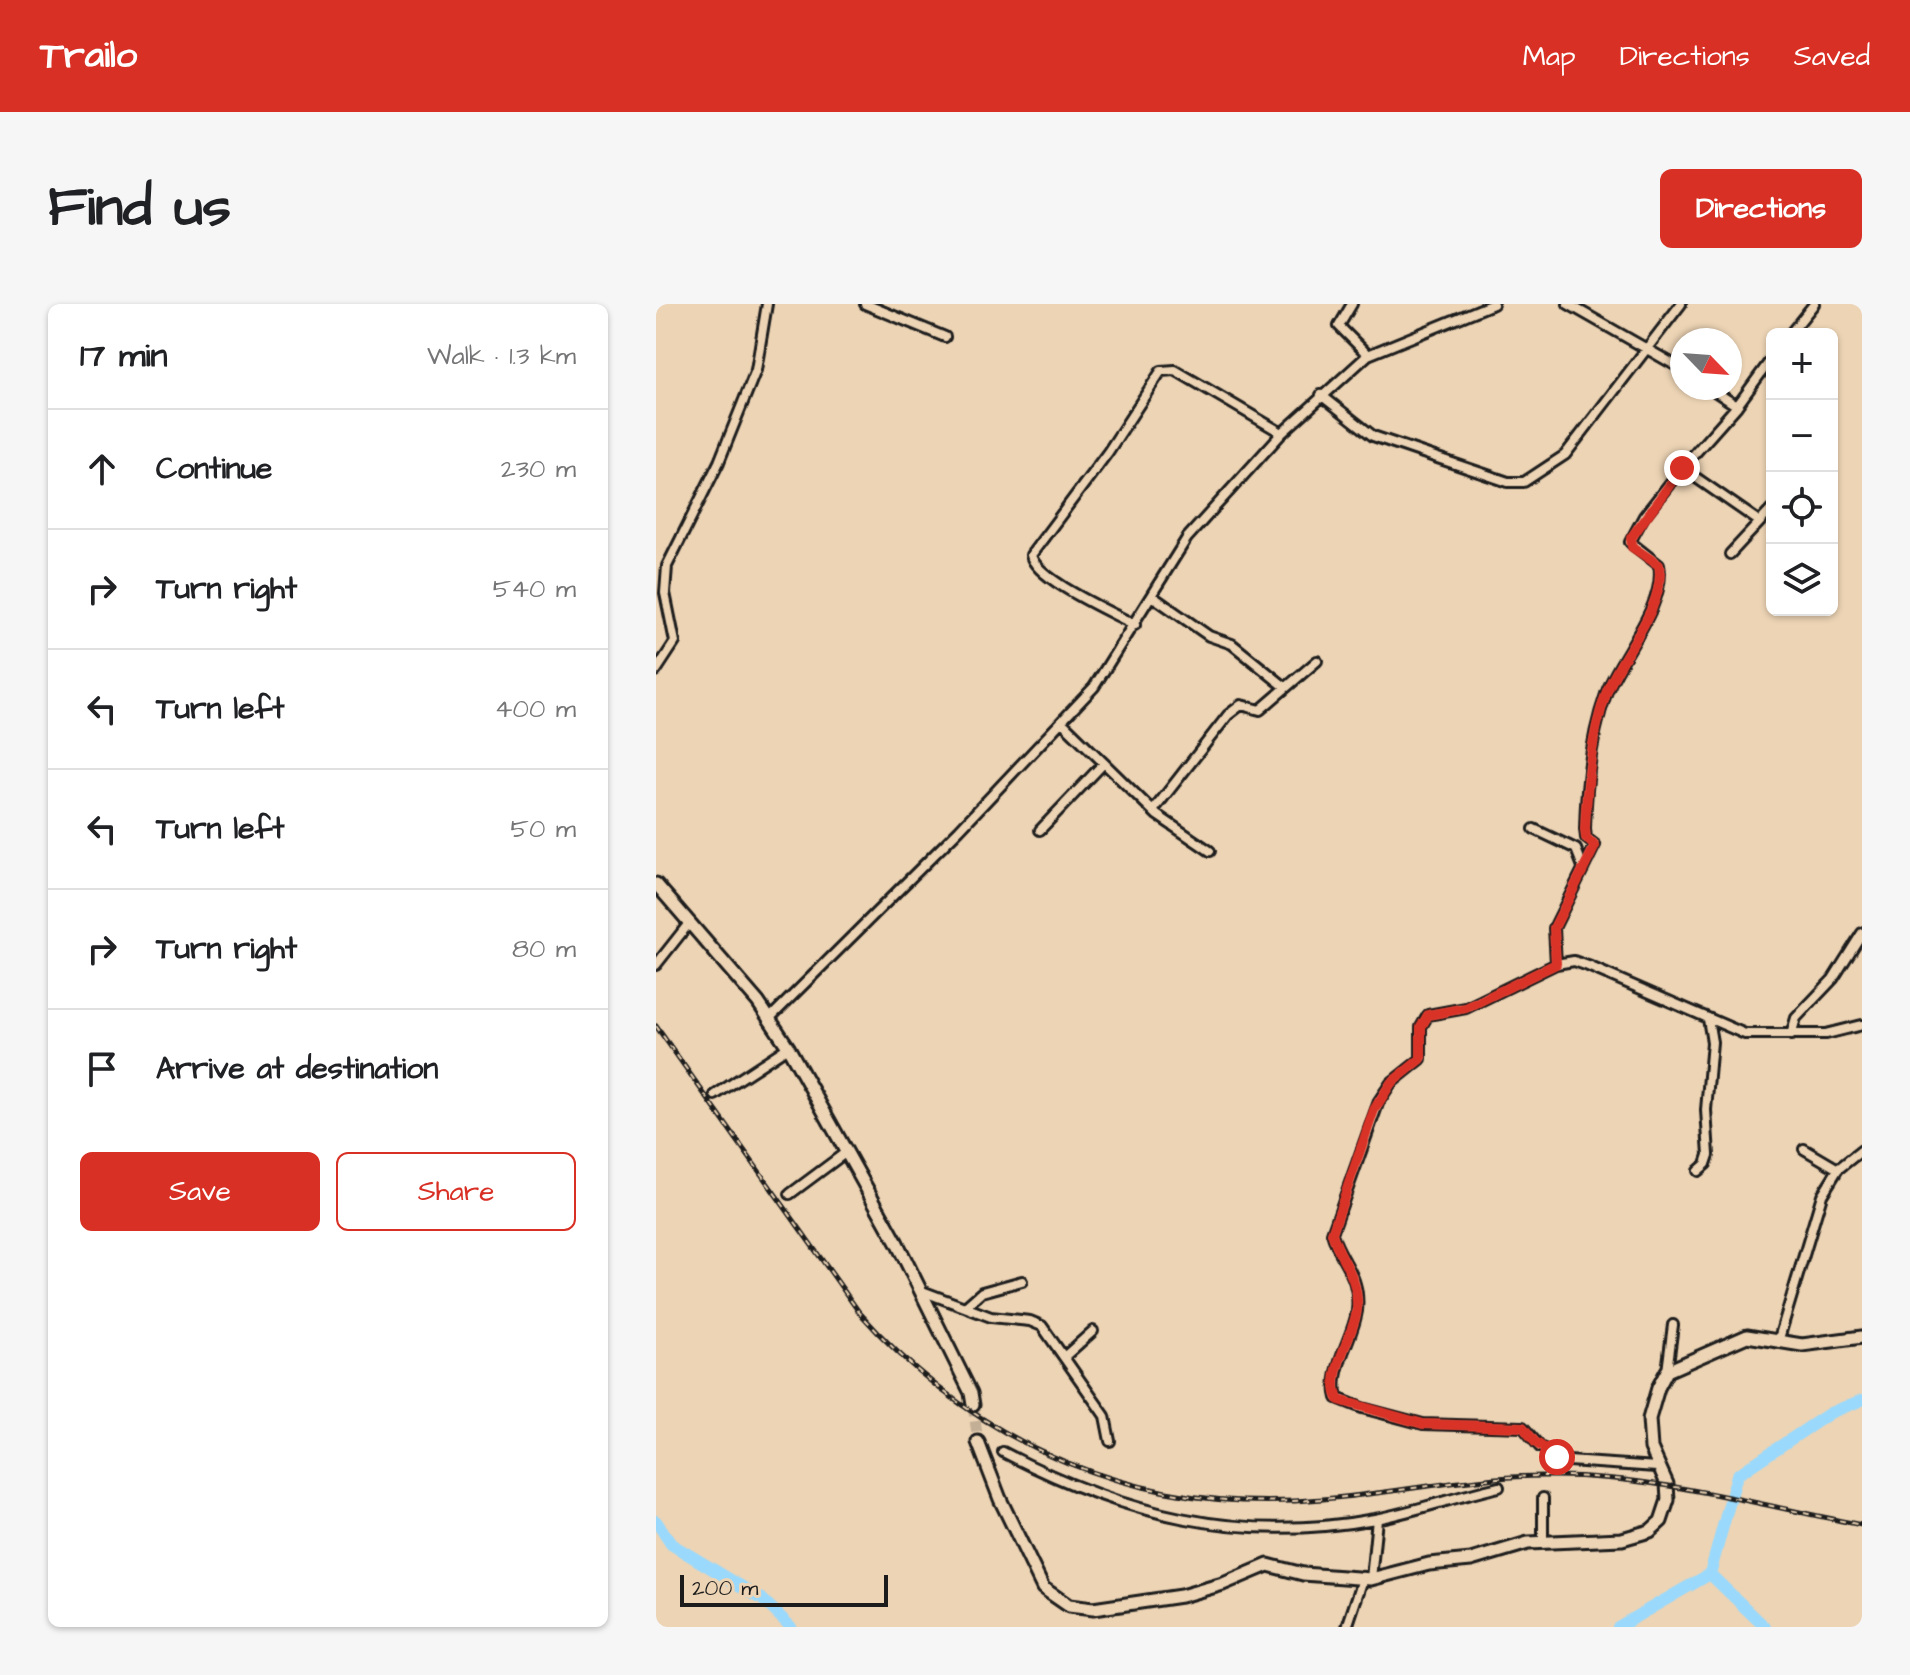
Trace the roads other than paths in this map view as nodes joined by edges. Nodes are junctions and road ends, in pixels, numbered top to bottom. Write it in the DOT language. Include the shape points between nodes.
graph roads {
  1 [pos="767,304"];
  2 [pos="865,304"];
  3 [pos="890,304"];
  4 [pos="1352,304"];
  5 [pos="1493,304"];
  6 [pos="1568,304"];
  7 [pos="1681,304"];
  8 [pos="1814,304"];
  9 [pos="881,311"];
  10 [pos="1795,328"];
  11 [pos="945,337"];
  12 [pos="1648,348"];
  13 [pos="1368,355"];
  14 [pos="1670,362"];
  15 [pos="1766,366"];
  16 [pos="1321,395"];
  17 [pos="1728,400"];
  18 [pos="1737,406"];
  19 [pos="1282,433"];
  20 [pos="1682,468"];
  21 [pos="1766,516"];
  22 [pos="1760,522"];
  23 [pos="1730,554"];
  24 [pos="1152,596"];
  25 [pos="1135,625"];
  26 [pos="1317,661"];
  27 [pos="656,671"];
  28 [pos="1284,686"];
  29 [pos="1062,722"];
  30 [pos="1104,763"];
  31 [pos="1153,811"];
  32 [pos="1534,829"];
  33 [pos="1040,830"];
  34 [pos="1210,851"];
  35 [pos="1583,868"];
  36 [pos="657,887"];
  37 [pos="690,922"];
  38 [pos="1862,933"];
  39 [pos="1556,964"];
  40 [pos="656,965"];
  41 [pos="769,1019"];
  42 [pos="1708,1019"];
  43 [pos="1862,1025"];
  44 [pos="1791,1035"];
  45 [pos="788,1047"];
  46 [pos="715,1095"];
  47 [pos="1804,1149"];
  48 [pos="1862,1150"];
  49 [pos="845,1153"];
  50 [pos="1838,1169"];
  51 [pos="1698,1171"];
  52 [pos="790,1194"];
  53 [pos="1022,1281"];
  54 [pos="922,1291"];
  55 [pos="965,1307"];
  56 [pos="1673,1325"];
  57 [pos="1093,1331"];
  58 [pos="1779,1337"];
  59 [pos="1862,1337"];
  60 [pos="1064,1357"];
  61 [pos="1667,1371"];
  62 [pos="973,1405"];
  63 [pos="1110,1441"];
  64 [pos="978,1442"];
  65 [pos="1003,1452"];
  66 [pos="1657,1467"];
  67 [pos="1499,1487"];
  68 [pos="1543,1498"];
  69 [pos="1377,1519"];
  70 [pos="1543,1541"];
  71 [pos="1367,1579"];
  72 [pos="1347,1627"];
  1 -- 27 [label="street" via="756,370 719,462 667,566 665,593 675,642"];
  2 -- 9 [label="street"];
  3 -- 9 [label="street"];
  4 -- 13 [label="street" via="1339,326"];
  5 -- 13 [label="street"];
  6 -- 12 [label="street"];
  7 -- 12 [label="street"];
  8 -- 10 [label="street"];
  9 -- 11 [label="street"];
  12 -- 14 [label="street"];
  12 -- 16 [label="street" via="1565,455 1516,483 1373,436"];
  13 -- 16 [label="street"];
  15 -- 18 [label="street"];
  16 -- 19 [label="street"];
  17 -- 18 [label="street"];
  18 -- 20 [label="street"];
  19 -- 24 [label="street" via="1187,538"];
  19 -- 25 [label="street" via="1175,370 1161,371 1031,555 1034,564 1055,580"];
  20 -- 22 [label="street"];
  20 -- 35 [label="street" via="1630,542 1659,565 1659,578 1649,613 1607,691 1595,731 1585,829 1595,845"];
  21 -- 22 [label="street"];
  22 -- 23 [label="street"];
  24 -- 25 [label="street"];
  24 -- 28 [label="street" via="1209,636 1232,644"];
  25 -- 29 [label="street" via="1104,673"];
  26 -- 28 [label="street"];
  28 -- 31 [label="street" via="1260,710 1241,705 1228,715"];
  29 -- 30 [label="street"];
  29 -- 41 [label="street"];
  30 -- 31 [label="street"];
  30 -- 33 [label="street"];
  31 -- 34 [label="street"];
  32 -- 35 [label="street" via="1576,849"];
  35 -- 39 [label="street" via="1554,928"];
  36 -- 37 [label="street"];
  37 -- 40 [label="street"];
  37 -- 41 [label="street"];
  38 -- 44 [label="street" via="1827,987 1796,1018"];
  39 -- 42 [label="street" via="1581,963"];
  39 -- 66 [label="street" via="1466,1008 1428,1015 1421,1027 1421,1059 1391,1083 1374,1110 1332,1233 1352,1271 1357,1310 1336,1393 1342,1401 1423,1424 1523,1427 1540,1447 1568,1461"];
  41 -- 45 [label="street"];
  42 -- 44 [label="street" via="1751,1036"];
  42 -- 51 [label="street" via="1709,1155"];
  43 -- 44 [label="street" via="1838,1033"];
  45 -- 46 [label="street"];
  45 -- 49 [label="street"];
  47 -- 50 [label="street"];
  48 -- 50 [label="street"];
  49 -- 52 [label="street"];
  49 -- 54 [label="street"];
  50 -- 58 [label="street" via="1822,1195"];
  53 -- 55 [label="street" via="982,1292"];
  54 -- 55 [label="street"];
  54 -- 62 [label="street"];
  55 -- 60 [label="street" via="991,1317 1036,1323"];
  56 -- 61 [label="street"];
  57 -- 60 [label="street"];
  58 -- 59 [label="street" via="1809,1345"];
  58 -- 61 [label="street" via="1741,1337"];
  60 -- 63 [label="street" via="1105,1416"];
  61 -- 66 [label="street" via="1649,1419"];
  64 -- 71 [label="street" via="1043,1588 1069,1606 1093,1609 1181,1596 1268,1565 1303,1574"];
  65 -- 69 [label="street" via="1093,1495 1177,1519 1302,1528"];
  66 -- 70 [label="street" via="1667,1484 1668,1500 1661,1521 1650,1531 1622,1539"];
  67 -- 69 [label="street"];
  68 -- 70 [label="street"];
  69 -- 71 [label="street"];
  70 -- 71 [label="street"];
  71 -- 72 [label="street"];
}
